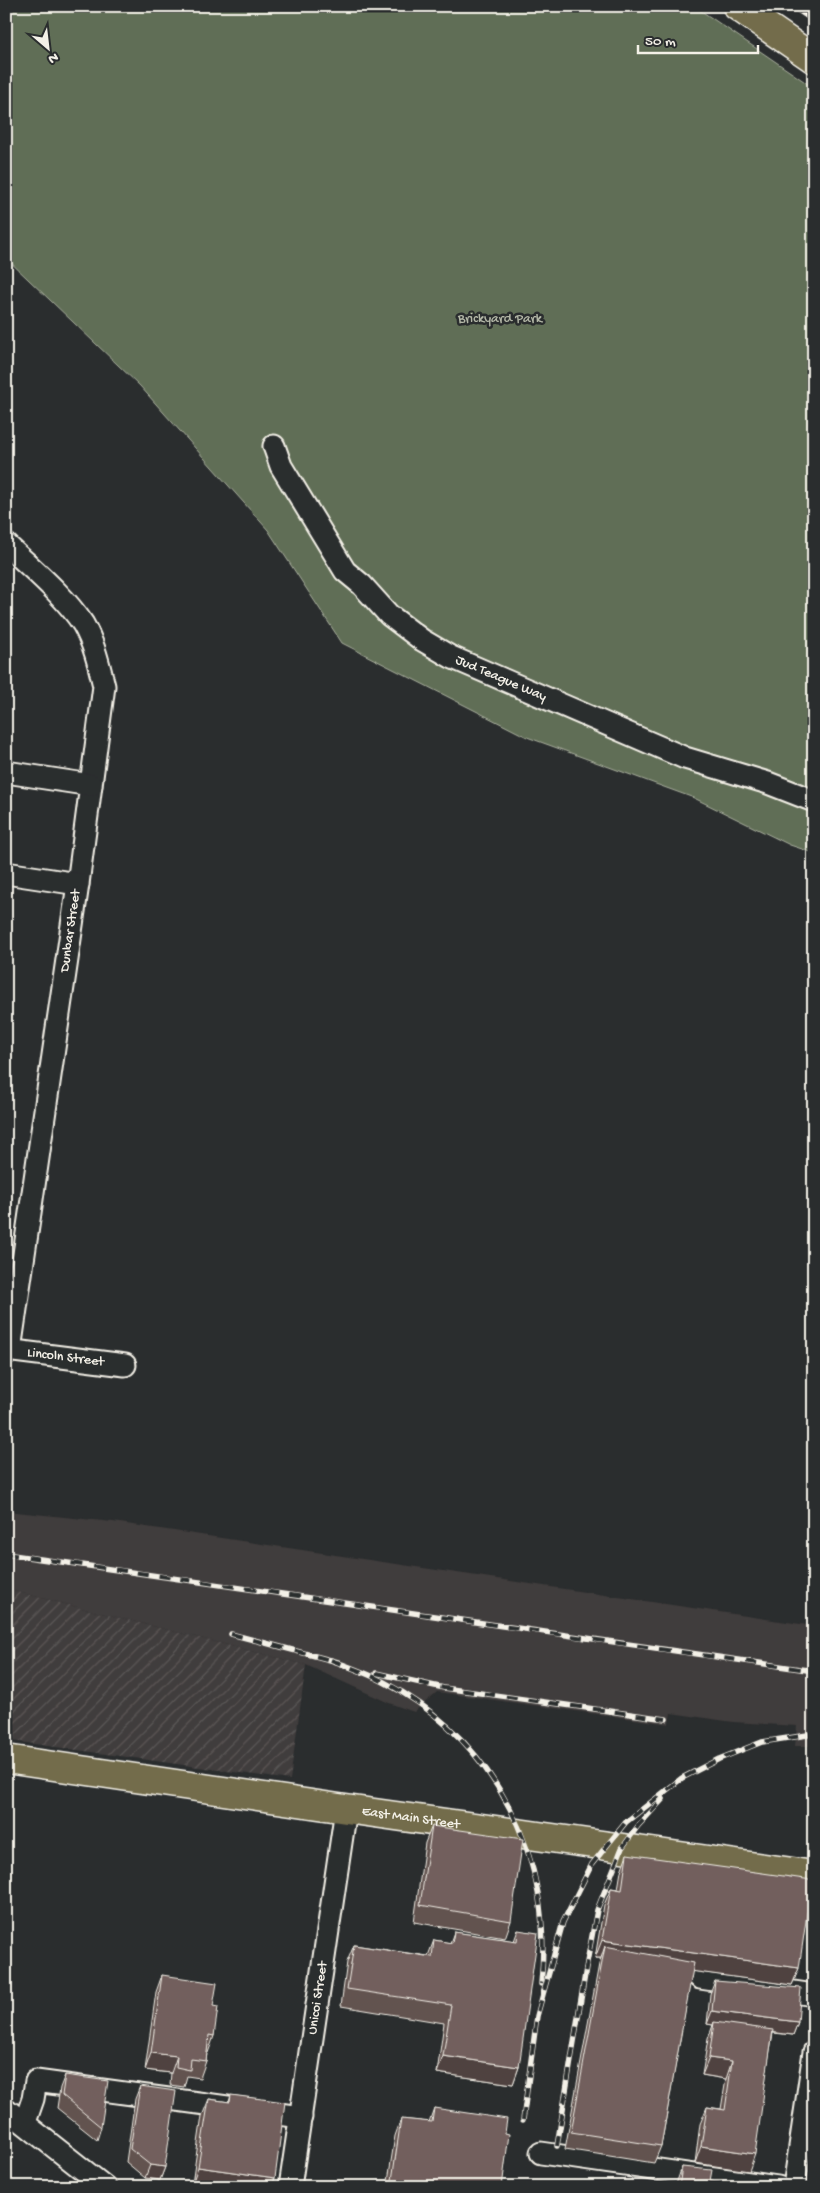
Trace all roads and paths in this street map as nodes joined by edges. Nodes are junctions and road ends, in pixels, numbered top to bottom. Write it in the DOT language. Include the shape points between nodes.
graph roads {
  1 [pos="737,6"];
  2 [pos="814,59"];
  3 [pos="274,446"];
  4 [pos="6,544"];
  5 [pos="6,772"];
  6 [pos="92,785"];
  7 [pos="814,801"];
  8 [pos="6,873"];
  9 [pos="78,884"];
  10 [pos="8,1350"];
  11 [pos="125,1365"];
  12 [pos="6,1759"];
  13 [pos="346,1810"];
  14 [pos="814,1875"];
  15 [pos="700,1978"];
  16 [pos="814,1995"];
  17 [pos="814,2052"];
  18 [pos="6,2108"];
  19 [pos="300,2117"];
  20 [pos="24,2122"];
  21 [pos="541,2153"];
  22 [pos="106,2187"];
  23 [pos="290,2187"];
  24 [pos="778,2187"];
  25 [pos="794,2187"];
  1 -- 2 [label="main road"];
  3 -- 7 [label="street, Jud Teague Way" via="281,466 345,571 389,615 422,640 451,658 685,758 768,783"];
  4 -- 6 [label="street, Dunbar Street" via="68,605 83,624 96,656 104,686"];
  5 -- 6 [label="street"];
  6 -- 9 [label="street, Dunbar Street"];
  8 -- 9 [label="street"];
  9 -- 10 [label="street, Dunbar Street"];
  10 -- 11 [label="street, Lincoln Street"];
  12 -- 13 [label="main road, East Main Street"];
  13 -- 14 [label="main road, East Main Street"];
  13 -- 19 [label="street, Unicoi Street"];
  15 -- 16 [label="street"];
  17 -- 25 [label="street"];
  18 -- 20 [label="street"];
  19 -- 20 [label="street" via="36,2081"];
  19 -- 23 [label="street, Unicoi Street"];
  20 -- 22 [label="street"];
  21 -- 24 [label="street"];
}
